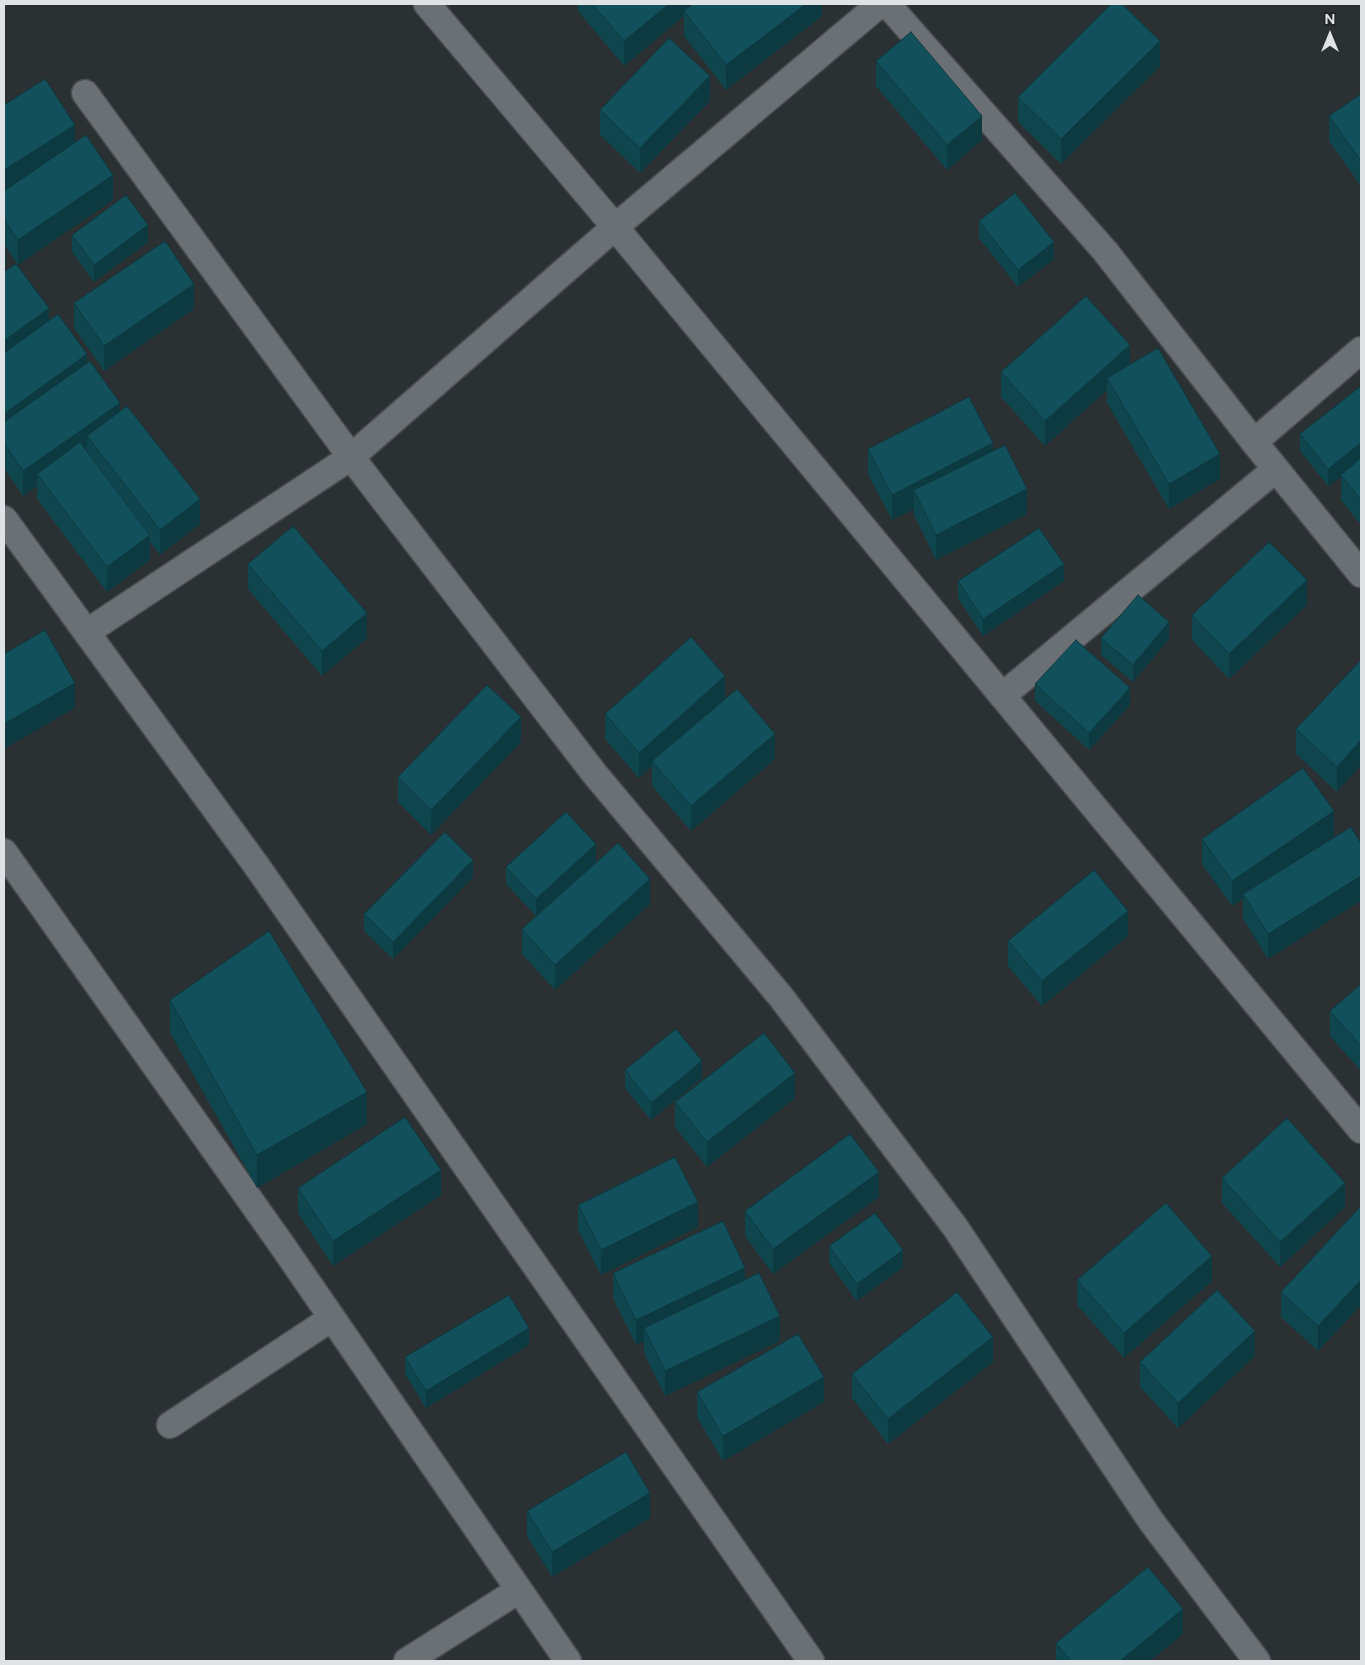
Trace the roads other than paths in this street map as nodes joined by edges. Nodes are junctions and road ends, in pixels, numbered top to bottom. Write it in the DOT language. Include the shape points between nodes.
graph roads {
  1 [pos="427,4"];
  2 [pos="880,4"];
  3 [pos="887,4"];
  4 [pos="85,93"];
  5 [pos="615,227"];
  6 [pos="1361,350"];
  7 [pos="1254,442"];
  8 [pos="350,457"];
  9 [pos="1276,469"];
  10 [pos="4,519"];
  11 [pos="1361,574"];
  12 [pos="87,632"];
  13 [pos="1002,696"];
  14 [pos="4,852"];
  15 [pos="1361,1130"];
  16 [pos="332,1318"];
  17 [pos="170,1425"];
  18 [pos="519,1590"];
  19 [pos="406,1661"];
  20 [pos="568,1661"];
  21 [pos="811,1661"];
  22 [pos="1257,1661"];
  1 -- 5 [label="street"];
  2 -- 5 [label="street"];
  3 -- 7 [label="street" via="1105,251"];
  4 -- 8 [label="street"];
  5 -- 8 [label="street"];
  5 -- 13 [label="street"];
  6 -- 7 [label="street"];
  7 -- 9 [label="street"];
  8 -- 12 [label="street"];
  8 -- 22 [label="street" via="594,773 781,996 954,1227 1150,1521"];
  9 -- 11 [label="street"];
  9 -- 13 [label="street"];
  10 -- 12 [label="street"];
  12 -- 21 [label="street" via="256,865"];
  13 -- 15 [label="street"];
  14 -- 16 [label="street"];
  16 -- 17 [label="street"];
  16 -- 18 [label="street"];
  18 -- 19 [label="street"];
  18 -- 20 [label="street"];
}
